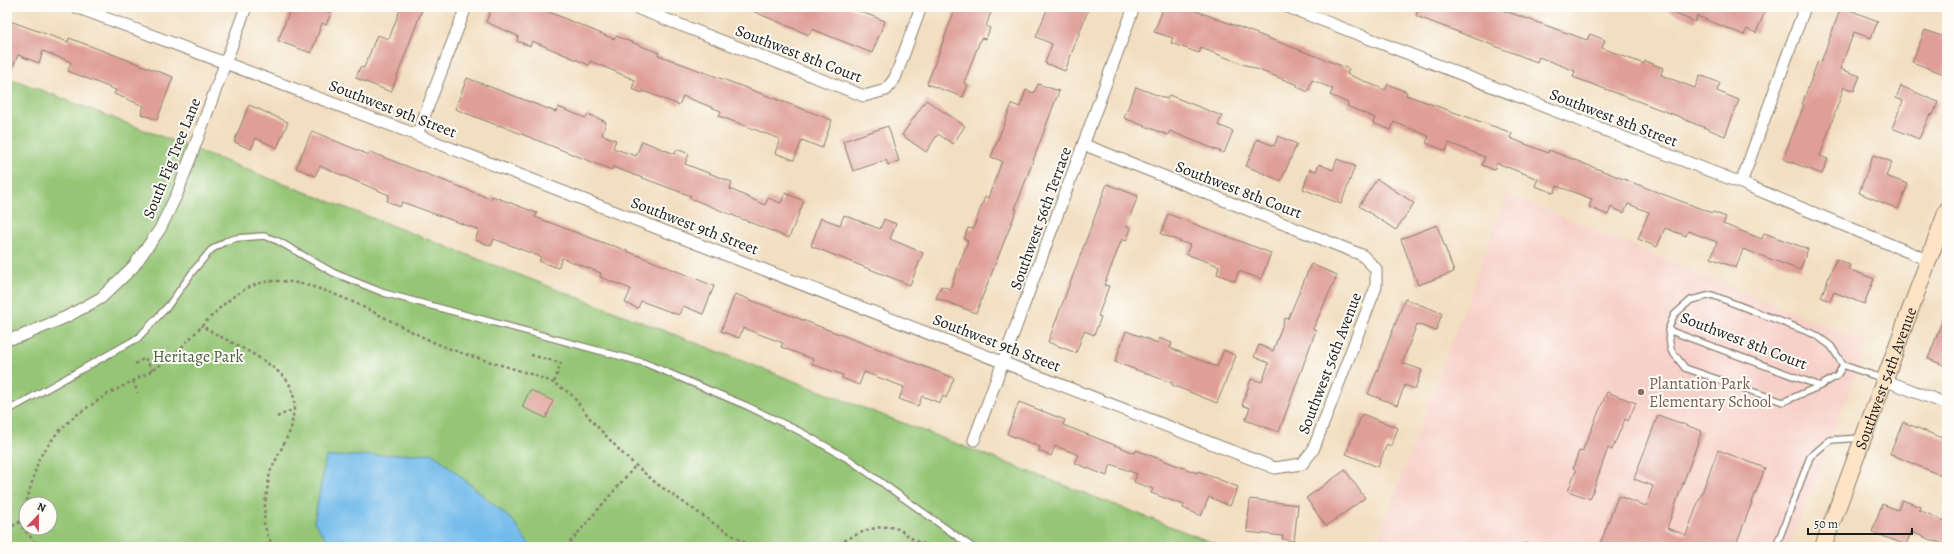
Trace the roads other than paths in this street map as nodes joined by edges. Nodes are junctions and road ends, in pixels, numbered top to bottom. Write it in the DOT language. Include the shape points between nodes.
graph roads {
  1 [pos="76,7"];
  2 [pos="246,7"];
  3 [pos="466,7"];
  4 [pos="634,7"];
  5 [pos="921,7"];
  6 [pos="1134,7"];
  7 [pos="1288,7"];
  8 [pos="1805,7"];
  9 [pos="226,62"];
  10 [pos="417,135"];
  11 [pos="1085,146"];
  12 [pos="1741,183"];
  13 [pos="1947,210"];
  14 [pos="1928,260"];
  15 [pos="1376,269"];
  16 [pos="1668,330"];
  17 [pos="7,339"];
  18 [pos="1004,362"];
  19 [pos="1843,365"];
  20 [pos="1884,380"];
  21 [pos="1820,386"];
  22 [pos="1947,404"];
  23 [pos="7,411"];
  24 [pos="1863,438"];
  25 [pos="974,440"];
  26 [pos="1302,464"];
  27 [pos="972,547"];
  28 [pos="1525,547"];
  29 [pos="1528,547"];
  30 [pos="1776,547"];
  31 [pos="1823,547"];
  1 -- 9 [label="street, Southwest 9th Street"];
  2 -- 9 [label="street, South Fig Tree Lane"];
  3 -- 10 [label="street"];
  4 -- 5 [label="street, Southwest 8th Court" via="864,96 886,90 896,78"];
  6 -- 11 [label="street, Southwest 56th Terrace"];
  7 -- 12 [label="street, Southwest 8th Street"];
  8 -- 12 [label="street"];
  9 -- 10 [label="street, Southwest 9th Street"];
  9 -- 17 [label="street, South Fig Tree Lane" via="177,194 160,229 133,267 101,298 66,317"];
  10 -- 18 [label="street, Southwest 9th Street"];
  11 -- 15 [label="street, Southwest 8th Court" via="1362,255"];
  11 -- 18 [label="street, Southwest 56th Terrace"];
  12 -- 14 [label="street, Southwest 8th Street"];
  13 -- 14 [label="street, Southwest 54th Avenue"];
  14 -- 20 [label="street, Southwest 54th Avenue"];
  15 -- 26 [label="street, Southwest 56th Avenue" via="1376,287 1312,450"];
  16 -- 19 [label="lane, Southwest 8th Court" via="1674,315 1691,300 1712,294 1816,335 1831,346"];
  16 -- 21 [label="lane, Southwest 8th Court"];
  16 -- 21 [label="lane" via="1671,350 1685,368 1783,402"];
  18 -- 25 [label="street, Southwest 56th Terrace"];
  18 -- 26 [label="street, Southwest 9th Street" via="1275,468"];
  19 -- 20 [label="lane"];
  19 -- 21 [label="lane, Southwest 8th Court" via="1836,376"];
  20 -- 22 [label="street"];
  20 -- 24 [label="street, Southwest 54th Avenue"];
  23 -- 27 [label="lane" via="138,338 168,306 211,250 237,238 264,236 334,273 384,293 645,363 747,406 801,432 850,460"];
  24 -- 30 [label="lane" via="1830,440 1810,457"];
  24 -- 31 [label="street, Southwest 54th Avenue"];
  28 -- 29 [label="lane"];
}
